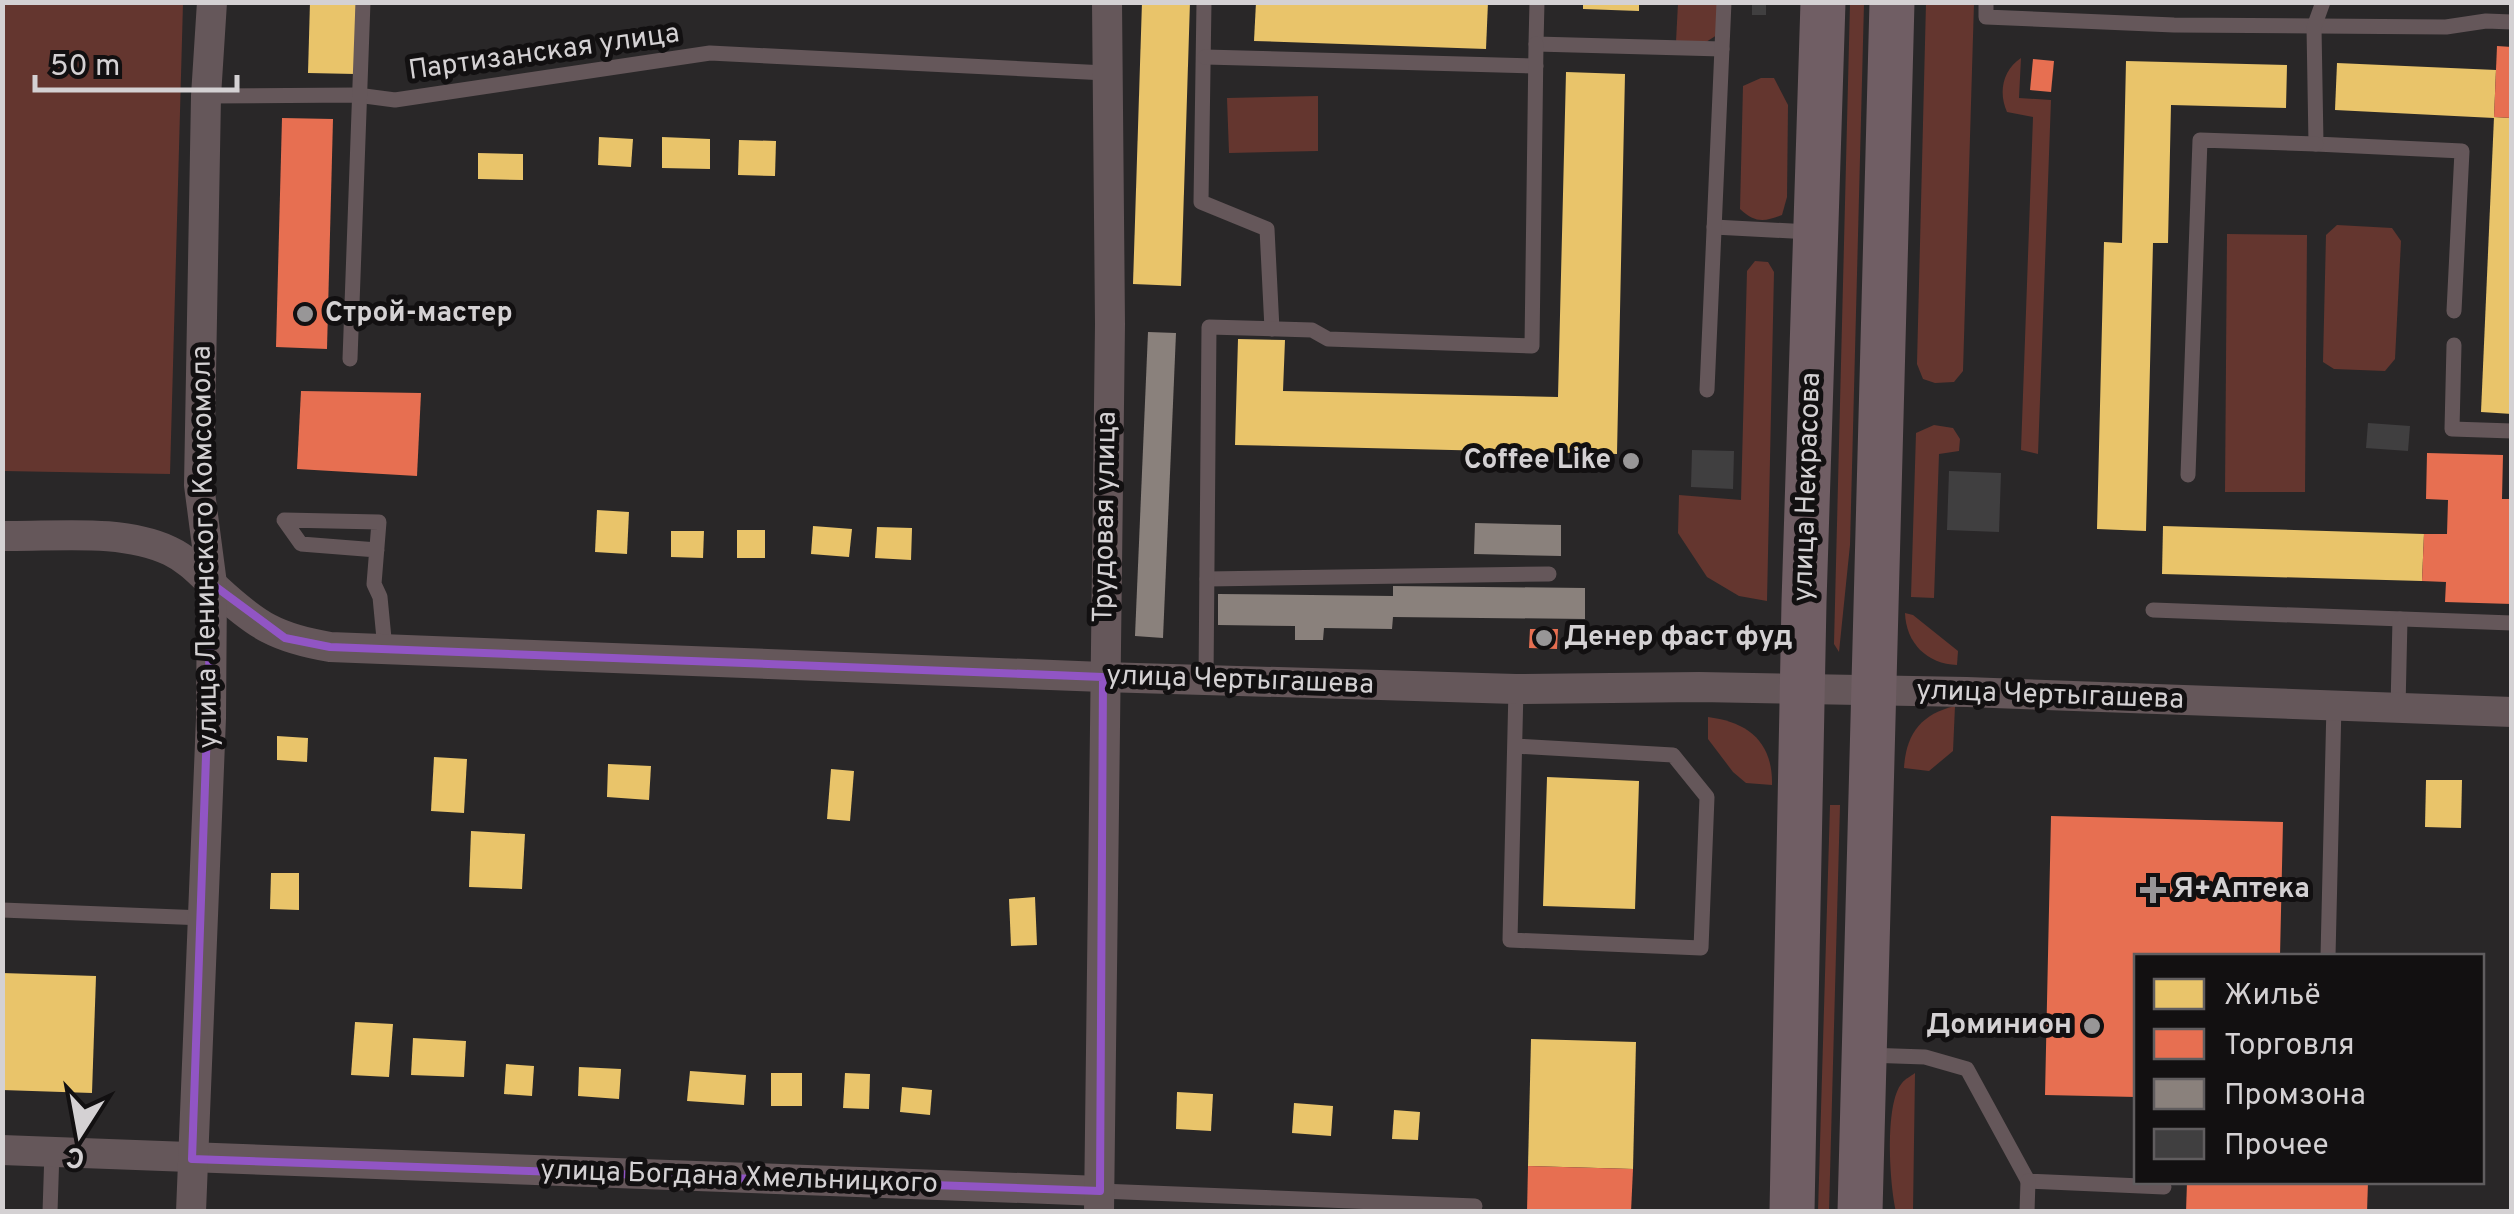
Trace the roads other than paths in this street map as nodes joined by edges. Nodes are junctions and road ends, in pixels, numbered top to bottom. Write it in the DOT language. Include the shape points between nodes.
graph roads {
  1 [pos="212,2"];
  2 [pos="363,2"];
  3 [pos="1107,2"];
  4 [pos="1204,2"];
  5 [pos="1536,2"];
  6 [pos="1724,2"];
  7 [pos="1824,2"];
  8 [pos="1892,2"];
  9 [pos="2323,2"];
  10 [pos="2486,2"];
  11 [pos="1986,10"];
  12 [pos="2486,21"];
  13 [pos="2512,22"];
  14 [pos="2314,27"];
  15 [pos="1536,44"];
  16 [pos="1722,49"];
  17 [pos="1205,58"];
  18 [pos="1536,66"];
  19 [pos="1106,73"];
  20 [pos="206,96"];
  21 [pos="358,96"];
  22 [pos="2316,144"];
  23 [pos="1714,227"];
  24 [pos="1818,232"];
  25 [pos="2454,311"];
  26 [pos="1272,329"];
  27 [pos="2454,345"];
  28 [pos="350,359"];
  29 [pos="1707,390"];
  30 [pos="2512,431"];
  31 [pos="2188,475"];
  32 [pos="2,536"];
  33 [pos="377,550"];
  34 [pos="1549,574"];
  35 [pos="1206,578"];
  36 [pos="212,584"];
  37 [pos="2153,610"];
  38 [pos="2400,619"];
  39 [pos="2512,623"];
  40 [pos="385,649"];
  41 [pos="1104,677"];
  42 [pos="1206,680"];
  43 [pos="1516,688"];
  44 [pos="1804,689"];
  45 [pos="1872,690"];
  46 [pos="2334,706"];
  47 [pos="2398,708"];
  48 [pos="2512,712"];
  49 [pos="1515,746"];
  50 [pos="2,910"];
  51 [pos="204,918"];
  52 [pos="2328,954"];
  53 [pos="1864,1055"];
  54 [pos="2,1150"];
  55 [pos="52,1152"];
  56 [pos="192,1159"];
  57 [pos="2028,1181"];
  58 [pos="2164,1187"];
  59 [pos="1099,1201"];
  60 [pos="1476,1206"];
  61 [pos="50,1212"];
  62 [pos="191,1212"];
  63 [pos="1792,1212"];
  64 [pos="1860,1212"];
  65 [pos="2027,1212"];
  1 -- 20 [label="street, улица Ленинского Комсомола"];
  2 -- 21 [label="lane"];
  3 -- 19 [label="street, Трудовая улица"];
  4 -- 17 [label="lane"];
  5 -- 15 [label="lane"];
  6 -- 16 [label="lane"];
  7 -- 24 [label="main road, улица Некрасова"];
  8 -- 45 [label="main road"];
  9 -- 14 [label="lane"];
  10 -- 12 [label="lane"];
  11 -- 14 [label="lane" via="2174,26"];
  12 -- 13 [label="lane"];
  12 -- 14 [label="lane"];
  14 -- 22 [label="lane"];
  15 -- 16 [label="lane"];
  15 -- 18 [label="lane"];
  16 -- 23 [label="lane"];
  17 -- 18 [label="lane"];
  17 -- 26 [label="lane" via="1201,202 1267,229"];
  18 -- 26 [label="lane" via="1532,346 1328,340 1312,330"];
  19 -- 21 [label="lane, Партизанская улица" via="710,54 395,100"];
  19 -- 41 [label="street, Трудовая улица"];
  20 -- 21 [label="lane, Партизанская улица"];
  20 -- 36 [label="street, улица Ленинского Комсомола" via="199,486"];
  21 -- 28 [label="lane"];
  22 -- 25 [label="lane" via="2462,151"];
  22 -- 31 [label="lane" via="2200,140"];
  23 -- 24 [label="lane"];
  23 -- 29 [label="lane"];
  24 -- 44 [label="main road, улица Некрасова"];
  26 -- 35 [label="lane" via="1209,327"];
  27 -- 30 [label="lane" via="2452,429"];
  32 -- 36 [label="street, улица Чертыгашева" via="149,544 182,557"];
  33 -- 33 [label="lane" via="380,522 284,520 301,544"];
  33 -- 40 [label="lane" via="374,584"];
  34 -- 35 [label="lane"];
  35 -- 42 [label="lane"];
  36 -- 40 [label="street, улица Чертыгашева" via="285,638"];
  36 -- 51 [label="street, улица Ленинского Комсомола"];
  37 -- 38 [label="lane"];
  38 -- 39 [label="lane"];
  38 -- 47 [label="lane"];
  40 -- 41 [label="street, улица Чертыгашева"];
  41 -- 42 [label="street, улица Чертыгашева"];
  41 -- 59 [label="street, Трудовая улица"];
  42 -- 43 [label="street, улица Чертыгашева"];
  43 -- 44 [label="street, улица Чертыгашева"];
  43 -- 49 [label="lane"];
  44 -- 45 [label="street, улица Чертыгашева"];
  44 -- 63 [label="main road, улица Некрасова"];
  45 -- 46 [label="street, улица Чертыгашева"];
  45 -- 53 [label="main road"];
  46 -- 47 [label="street, улица Чертыгашева"];
  46 -- 52 [label="lane"];
  47 -- 48 [label="street, улица Чертыгашева"];
  49 -- 49 [label="lane" via="1510,940 1701,948 1707,796 1673,755"];
  50 -- 51 [label="lane"];
  51 -- 56 [label="street, улица Ленинского Комсомола"];
  53 -- 57 [label="lane" via="1925,1057 1967,1069"];
  53 -- 64 [label="main road"];
  54 -- 55 [label="street, улица Богдана Хмельницкого"];
  55 -- 56 [label="street, улица Богдана Хмельницкого"];
  55 -- 61 [label="lane"];
  56 -- 59 [label="street, улица Богдана Хмельницкого"];
  56 -- 62 [label="street, улица Ленинского Комсомола"];
  57 -- 58 [label="lane"];
  57 -- 65 [label="lane"];
  59 -- 60 [label="lane, улица Богдана Хмельницкого"];
}
